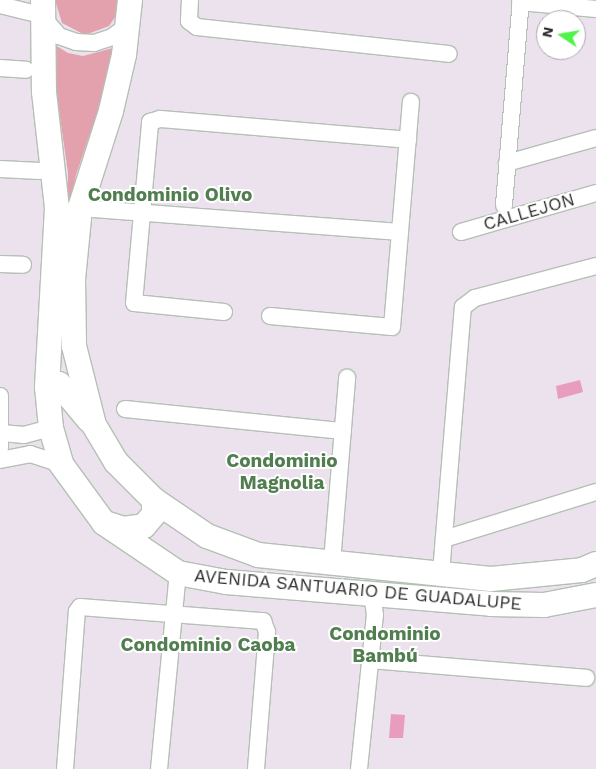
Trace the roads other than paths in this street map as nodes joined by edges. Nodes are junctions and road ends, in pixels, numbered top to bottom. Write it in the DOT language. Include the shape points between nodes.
graph roads {
  1 [pos="130,0"];
  2 [pos="190,0"];
  3 [pos="521,1"];
  4 [pos="0,5"];
  5 [pos="42,8"];
  6 [pos="596,8"];
  7 [pos="127,26"];
  8 [pos="449,54"];
  9 [pos="0,68"];
  10 [pos="26,70"];
  11 [pos="411,102"];
  12 [pos="596,138"];
  13 [pos="408,140"];
  14 [pos="507,163"];
  15 [pos="0,169"];
  16 [pos="40,172"];
  17 [pos="596,193"];
  18 [pos="504,205"];
  19 [pos="80,208"];
  20 [pos="140,213"];
  21 [pos="400,232"];
  22 [pos="462,232"];
  23 [pos="0,264"];
  24 [pos="23,264"];
  25 [pos="596,266"];
  26 [pos="224,312"];
  27 [pos="270,316"];
  28 [pos="346,378"];
  29 [pos="48,387"];
  30 [pos="0,396"];
  31 [pos="125,409"];
  32 [pos="94,425"];
  33 [pos="51,428"];
  34 [pos="343,431"];
  35 [pos="1,440"];
  36 [pos="0,460"];
  37 [pos="61,464"];
  38 [pos="596,492"];
  39 [pos="154,500"];
  40 [pos="104,523"];
  41 [pos="443,544"];
  42 [pos="332,562"];
  43 [pos="596,564"];
  44 [pos="441,573"];
  45 [pos="176,584"];
  46 [pos="596,595"];
  47 [pos="373,604"];
  48 [pos="173,614"];
  49 [pos="369,660"];
  50 [pos="586,678"];
  51 [pos="65,769"];
  52 [pos="159,769"];
  53 [pos="256,769"];
  54 [pos="359,769"];
  1 -- 7 [label="street, AVENIDA SANTUARIO DE GUADALUPE"];
  2 -- 8 [label="street" via="189,22 197,27"];
  3 -- 6 [label="street"];
  3 -- 14 [label="street"];
  4 -- 5 [label="street"];
  5 -- 7 [label="street" via="58,36 76,42 94,43 112,37"];
  5 -- 29 [label="street, AVENIDA SANTUARIO DE GUADALUPE" via="44,92 57,208"];
  7 -- 19 [label="street, AVENIDA SANTUARIO DE GUADALUPE" via="112,111"];
  9 -- 10 [label="street"];
  11 -- 13 [label="street"];
  12 -- 14 [label="street"];
  13 -- 20 [label="street" via="155,118 149,125"];
  13 -- 21 [label="street"];
  14 -- 18 [label="street"];
  15 -- 16 [label="street"];
  17 -- 22 [label="street, CALLEJON"];
  19 -- 20 [label="street"];
  19 -- 32 [label="street, AVENIDA SANTUARIO DE GUADALUPE" via="73,280 74,346"];
  20 -- 21 [label="street"];
  20 -- 26 [label="street" via="134,303"];
  21 -- 27 [label="street" via="392,326"];
  23 -- 24 [label="street"];
  25 -- 41 [label="street" via="475,298 463,307"];
  28 -- 34 [label="street"];
  29 -- 32 [label="street" via="59,384"];
  29 -- 33 [label="street, AVENIDA SANTUARIO DE GUADALUPE"];
  30 -- 35 [label="street"];
  31 -- 34 [label="street"];
  32 -- 39 [label="street, AVENIDA SANTUARIO DE GUADALUPE" via="116,462"];
  33 -- 35 [label="street"];
  33 -- 37 [label="street, AVENIDA SANTUARIO DE GUADALUPE"];
  34 -- 42 [label="street"];
  36 -- 37 [label="street" via="30,454"];
  37 -- 40 [label="street, AVENIDA SANTUARIO DE GUADALUPE"];
  38 -- 41 [label="street"];
  39 -- 40 [label="street" via="154,514 144,526 123,528"];
  39 -- 42 [label="street, AVENIDA SANTUARIO DE GUADALUPE" via="207,536 258,555"];
  40 -- 45 [label="street, AVENIDA SANTUARIO DE GUADALUPE"];
  41 -- 44 [label="street"];
  42 -- 44 [label="street, AVENIDA SANTUARIO DE GUADALUPE"];
  43 -- 44 [label="street, AVENIDA SANTUARIO DE GUADALUPE" via="582,570 491,579"];
  45 -- 47 [label="street, AVENIDA SANTUARIO DE GUADALUPE" via="226,582"];
  45 -- 48 [label="street"];
  46 -- 47 [label="street, AVENIDA SANTUARIO DE GUADALUPE" via="544,605"];
  47 -- 49 [label="street"];
  48 -- 51 [label="street" via="78,608"];
  48 -- 52 [label="street"];
  48 -- 53 [label="street" via="259,620 266,624"];
  49 -- 50 [label="street"];
  49 -- 54 [label="street"];
}
